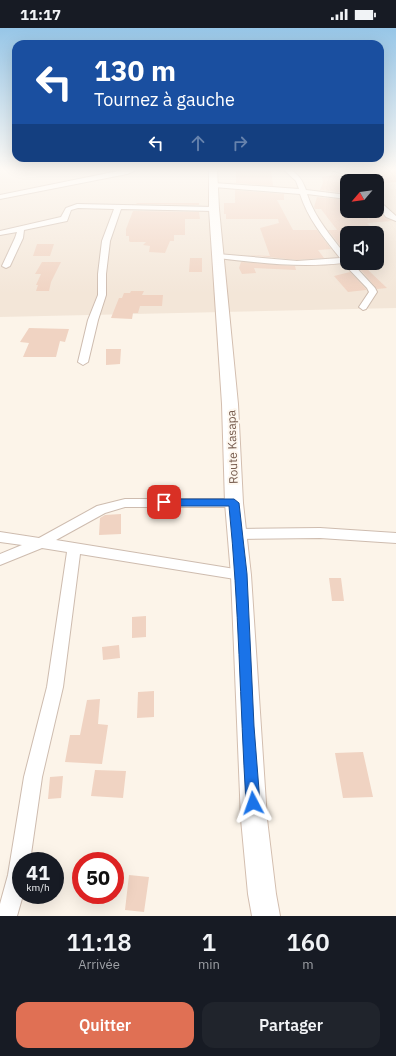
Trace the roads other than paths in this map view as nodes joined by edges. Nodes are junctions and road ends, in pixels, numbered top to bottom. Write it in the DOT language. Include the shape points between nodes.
graph roads {
  1 [pos="67,210"];
  2 [pos="117,210"];
  3 [pos="214,210"];
  4 [pos="309,210"];
  5 [pos="386,210"];
  6 [pos="396,219"];
  7 [pos="21,228"];
  8 [pos="0,233"];
  9 [pos="340,253"];
  10 [pos="218,256"];
  11 [pos="340,262"];
  12 [pos="6,266"];
  13 [pos="354,270"];
  14 [pos="363,307"];
  15 [pos="83,362"];
  16 [pos="234,503"];
  17 [pos="237,534"];
  18 [pos="0,537"];
  19 [pos="396,538"];
  20 [pos="41,543"];
  21 [pos="74,548"];
  22 [pos="0,560"];
  23 [pos="241,574"];
  24 [pos="7,916"];
  25 [pos="266,916"];
  1 -- 7 [label="street" via="64,219"];
  2 -- 15 [label="street" via="106,241 102,294"];
  3 -- 10 [label="main road, Route Kasapa"];
  4 -- 9 [label="street"];
  5 -- 6 [label="street"];
  7 -- 8 [label="street"];
  7 -- 12 [label="street"];
  10 -- 11 [label="street" via="280,263"];
  10 -- 16 [label="main road, Route Kasapa" via="230,404"];
  13 -- 14 [label="street" via="373,292"];
  16 -- 17 [label="main road, Route Kasapa"];
  16 -- 20 [label="street" via="125,503 101,509"];
  17 -- 19 [label="street" via="320,533"];
  17 -- 23 [label="main road, Route Kasapa"];
  18 -- 20 [label="street"];
  20 -- 21 [label="street"];
  20 -- 22 [label="street"];
  21 -- 23 [label="street"];
  21 -- 24 [label="street" via="55,687 33,777 18,875"];
  23 -- 25 [label="main road, Route Kasapa" via="254,819"];
}
